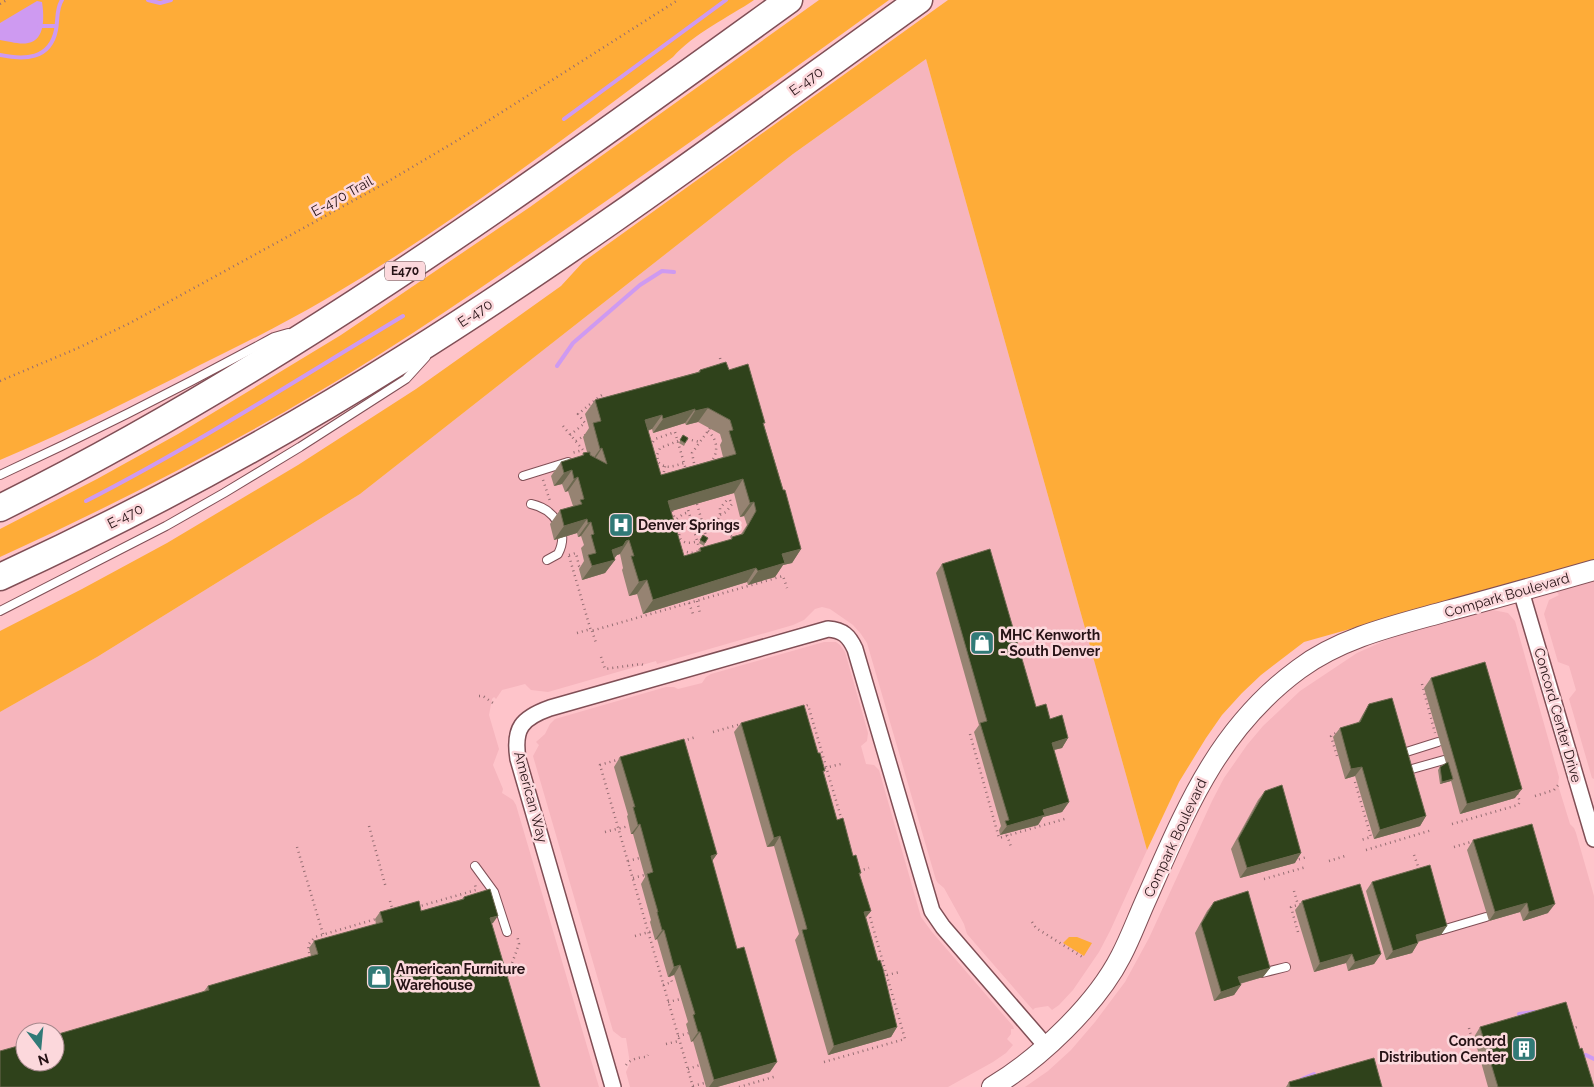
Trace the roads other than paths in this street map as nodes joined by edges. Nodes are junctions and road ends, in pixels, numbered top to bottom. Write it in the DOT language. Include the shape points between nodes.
graph roads {
  1 [pos="789,0"];
  2 [pos="919,0"];
  3 [pos="328,322"];
  4 [pos="454,326"];
  5 [pos="572,457"];
  6 [pos="0,475"];
  7 [pos="523,476"];
  8 [pos="531,504"];
  9 [pos="0,508"];
  10 [pos="547,560"];
  11 [pos="1594,570"];
  12 [pos="0,577"];
  13 [pos="1521,591"];
  14 [pos="0,611"];
  15 [pos="1437,740"];
  16 [pos="1400,754"];
  17 [pos="1444,760"];
  18 [pos="1405,771"];
  19 [pos="1594,839"];
  20 [pos="475,866"];
  21 [pos="1486,917"];
  22 [pos="1442,930"];
  23 [pos="507,932"];
  24 [pos="1286,967"];
  25 [pos="1262,973"];
  26 [pos="1046,1046"];
  27 [pos="613,1087"];
  28 [pos="992,1087"];
  1 -- 3 [label="highway, E470" via="488,215"];
  2 -- 4 [label="highway, E-470"];
  3 -- 6 [label="lane" via="274,337 156,400"];
  3 -- 9 [label="highway, E470" via="112,450"];
  4 -- 12 [label="highway, E-470" via="214,470"];
  4 -- 14 [label="lane" via="406,379 300,448 166,526"];
  5 -- 7 [label="lane"];
  8 -- 10 [label="lane" via="550,513 562,531 558,554"];
  11 -- 13 [label="street, Compark Boulevard"];
  13 -- 19 [label="street, Concord Center Drive"];
  13 -- 26 [label="street, Compark Boulevard" via="1346,643 1300,668 1270,692 1230,737 1198,786 1113,970 1083,1008"];
  15 -- 16 [label="lane"];
  17 -- 18 [label="lane"];
  20 -- 23 [label="lane" via="494,892"];
  21 -- 22 [label="lane"];
  24 -- 25 [label="lane"];
  26 -- 27 [label="street, American Way" via="932,911 855,649 846,634 828,629 550,708 522,722 518,735 518,758"];
  26 -- 28 [label="street, Compark Boulevard"];
}
